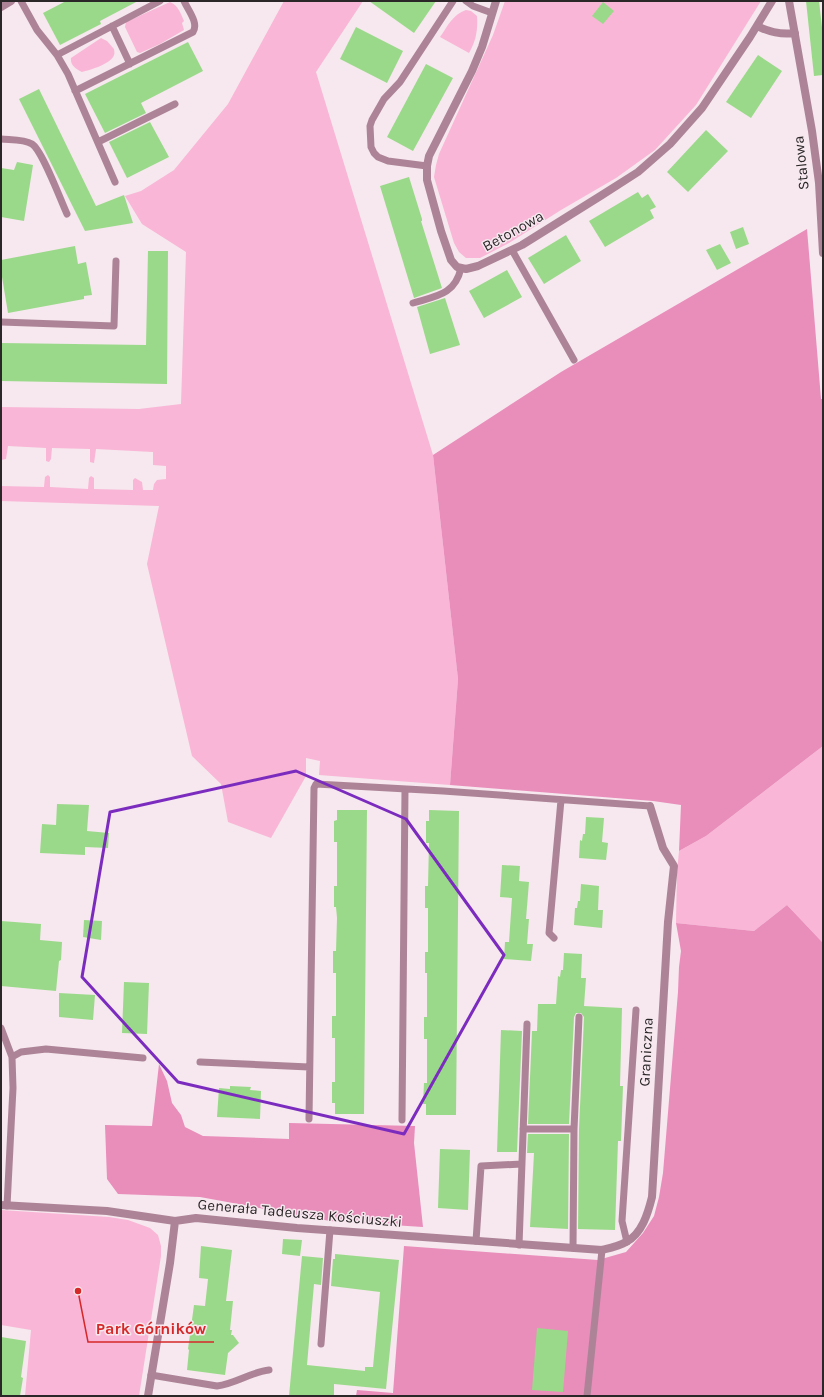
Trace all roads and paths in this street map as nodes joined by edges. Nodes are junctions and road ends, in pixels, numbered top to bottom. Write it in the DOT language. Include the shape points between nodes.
graph roads {
  1 [pos="11,1"];
  2 [pos="21,1"];
  3 [pos="160,1"];
  4 [pos="184,1"];
  5 [pos="453,1"];
  6 [pos="466,1"];
  7 [pos="496,1"];
  8 [pos="772,1"];
  9 [pos="789,1"];
  10 [pos="1,6"];
  11 [pos="492,14"];
  12 [pos="112,26"];
  13 [pos="756,26"];
  14 [pos="795,33"];
  15 [pos="57,55"];
  16 [pos="130,64"];
  17 [pos="75,91"];
  18 [pos="175,104"];
  19 [pos="1,138"];
  20 [pos="98,142"];
  21 [pos="427,166"];
  22 [pos="115,182"];
  23 [pos="67,214"];
  24 [pos="512,250"];
  25 [pos="823,253"];
  26 [pos="116,260"];
  27 [pos="461,268"];
  28 [pos="413,303"];
  29 [pos="1,322"];
  30 [pos="574,360"];
  31 [pos="405,789"];
  32 [pos="561,800"];
  33 [pos="650,806"];
  34 [pos="554,938"];
  35 [pos="636,1010"];
  36 [pos="579,1016"];
  37 [pos="527,1024"];
  38 [pos="1,1028"];
  39 [pos="12,1057"];
  40 [pos="143,1058"];
  41 [pos="200,1062"];
  42 [pos="310,1067"];
  43 [pos="309,1119"];
  44 [pos="402,1120"];
  45 [pos="574,1128"];
  46 [pos="523,1129"];
  47 [pos="522,1164"];
  48 [pos="4,1206"];
  49 [pos="175,1221"];
  50 [pos="330,1230"];
  51 [pos="476,1242"];
  52 [pos="627,1242"];
  53 [pos="519,1245"];
  54 [pos="573,1248"];
  55 [pos="602,1250"];
  56 [pos="321,1344"];
  57 [pos="269,1370"];
  58 [pos="151,1375"];
  59 [pos="148,1396"];
  60 [pos="587,1396"];
  1 -- 10 [label="street"];
  2 -- 15 [label="lane" via="37,30"];
  3 -- 12 [label="lane"];
  4 -- 16 [label="lane" via="196,23 193,32"];
  5 -- 21 [label="lane" via="400,82 384,99 370,126 371,147 378,157 388,161"];
  6 -- 11 [label="lane"];
  7 -- 11 [label="street"];
  8 -- 13 [label="street, Betonowa"];
  9 -- 14 [label="street, Stalowa"];
  11 -- 21 [label="street" via="480,53 429,156"];
  12 -- 15 [label="lane"];
  12 -- 16 [label="lane"];
  13 -- 14 [label="street" via="768,32"];
  13 -- 24 [label="street, Betonowa" via="702,108 670,144 638,172"];
  14 -- 25 [label="street, Stalowa" via="812,131"];
  15 -- 17 [label="lane"];
  16 -- 17 [label="lane"];
  17 -- 20 [label="lane"];
  18 -- 20 [label="lane"];
  19 -- 23 [label="lane" via="33,144"];
  20 -- 22 [label="lane"];
  21 -- 27 [label="street" via="427,180 441,231 451,260"];
  24 -- 27 [label="street, Betonowa" via="470,269"];
  24 -- 30 [label="lane"];
  26 -- 29 [label="lane" via="114,326"];
  27 -- 28 [label="lane" via="456,283 450,289"];
  31 -- 32 [label="lane"];
  31 -- 42 [label="lane" via="320,784 316,784 314,788"];
  31 -- 44 [label="lane"];
  32 -- 33 [label="lane"];
  32 -- 34 [label="lane" via="549,933"];
  33 -- 52 [label="street, Graniczna" via="663,848 674,866 665,968 652,1197 648,1214 640,1230"];
  35 -- 52 [label="lane" via="622,1222"];
  36 -- 45 [label="lane"];
  37 -- 46 [label="lane"];
  38 -- 39 [label="lane"];
  39 -- 40 [label="lane" via="21,1052 46,1049"];
  39 -- 48 [label="lane" via="13,1088"];
  41 -- 42 [label="lane"];
  42 -- 43 [label="lane"];
  45 -- 46 [label="lane"];
  45 -- 54 [label="lane"];
  46 -- 47 [label="lane"];
  47 -- 51 [label="lane" via="481,1166"];
  47 -- 53 [label="lane"];
  48 -- 49 [label="street, Generała Tadeusza Kościuszki" via="107,1211"];
  49 -- 50 [label="street, Generała Tadeusza Kościuszki" via="196,1218"];
  49 -- 58 [label="street"];
  50 -- 51 [label="street, Generała Tadeusza Kościuszki"];
  50 -- 56 [label="lane"];
  51 -- 53 [label="street, Generała Tadeusza Kościuszki"];
  52 -- 55 [label="street, Graniczna"];
  53 -- 54 [label="street, Generała Tadeusza Kościuszki"];
  54 -- 55 [label="street, Graniczna"];
  55 -- 60 [label="lane"];
  57 -- 58 [label="lane" via="217,1386"];
  58 -- 59 [label="street"];
}
